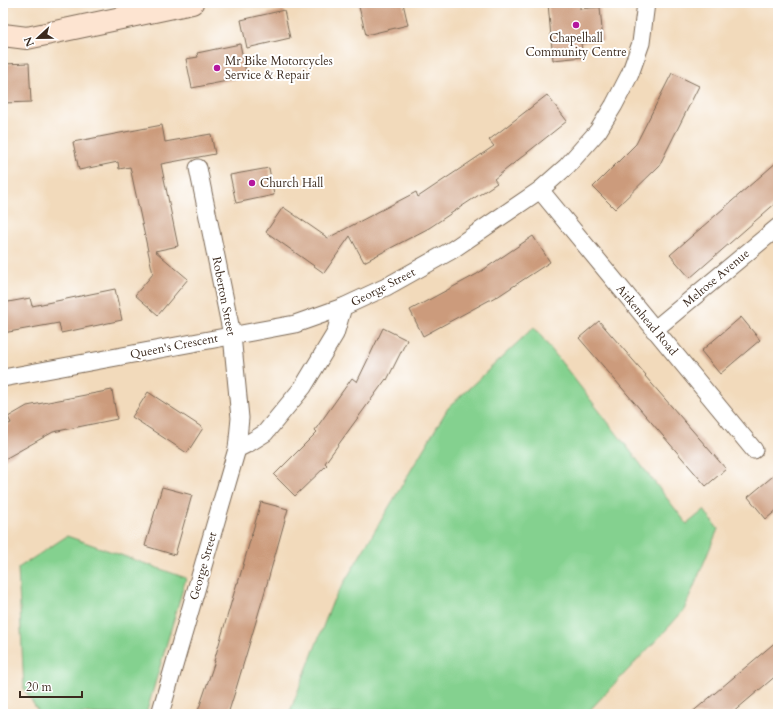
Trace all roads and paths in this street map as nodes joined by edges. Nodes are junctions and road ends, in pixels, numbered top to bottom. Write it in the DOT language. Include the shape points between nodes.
graph roads {
  1 [pos="192,3"];
  2 [pos="646,3"];
  3 [pos="3,35"];
  4 [pos="198,168"];
  5 [pos="540,190"];
  6 [pos="778,227"];
  7 [pos="343,307"];
  8 [pos="654,330"];
  9 [pos="232,335"];
  10 [pos="3,378"];
  11 [pos="237,450"];
  12 [pos="754,450"];
  13 [pos="160,714"];
  1 -- 3 [label="street" via="27,38"];
  2 -- 5 [label="street, George Street" via="641,43 630,74 614,105 598,131 567,166"];
  4 -- 9 [label="street, Roberton Street"];
  5 -- 7 [label="street, George Street" via="452,250 386,287"];
  5 -- 8 [label="street, Aitkenhead Road"];
  6 -- 8 [label="street, Melrose Avenue"];
  7 -- 9 [label="street, Queen's Crescent" via="295,324"];
  7 -- 11 [label="street, George Street" via="335,334 303,387 265,433"];
  8 -- 12 [label="street, Aitkenhead Road"];
  9 -- 10 [label="street, Queen's Crescent"];
  9 -- 11 [label="street, Roberton Street" via="240,418"];
  11 -- 13 [label="street, George Street"];
}
